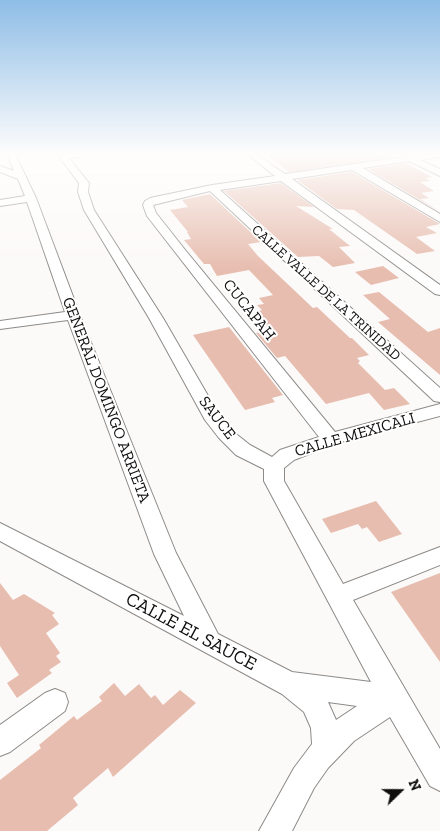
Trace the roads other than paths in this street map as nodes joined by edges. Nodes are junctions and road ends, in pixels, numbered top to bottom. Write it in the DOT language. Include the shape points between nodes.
graph roads {
  1 [pos="29,193"];
  2 [pos="83,193"];
  3 [pos="189,193"];
  4 [pos="217,193"];
  5 [pos="305,193"];
  6 [pos="397,193"];
  7 [pos="31,198"];
  8 [pos="0,203"];
  9 [pos="440,219"];
  10 [pos="440,292"];
  11 [pos="73,315"];
  12 [pos="0,325"];
  13 [pos="440,397"];
  14 [pos="440,410"];
  15 [pos="331,439"];
  16 [pos="274,466"];
  17 [pos="0,531"];
  18 [pos="440,556"];
  19 [pos="337,596"];
  20 [pos="210,643"];
  21 [pos="290,684"];
  22 [pos="394,698"];
  23 [pos="55,702"];
  24 [pos="0,742"];
  25 [pos="326,750"];
  26 [pos="438,769"];
  27 [pos="275,831"];
  1 -- 7 [label="street, GENERAL DOMINGO ARRIETA"];
  2 -- 16 [label="street, SAUCE" via="89,210 156,318 211,416 243,450"];
  3 -- 15 [label="street, CUCAPAH" via="150,201 151,214"];
  4 -- 13 [label="street, CALLE VALLE DE LA TRINIDAD"];
  5 -- 10 [label="street"];
  6 -- 9 [label="street"];
  7 -- 8 [label="street"];
  7 -- 11 [label="street, GENERAL DOMINGO ARRIETA"];
  11 -- 12 [label="street"];
  11 -- 20 [label="street, GENERAL DOMINGO ARRIETA" via="164,554"];
  14 -- 15 [label="street, CALLE MEXICALI"];
  15 -- 16 [label="street, CALLE MEXICALI" via="287,455"];
  16 -- 19 [label="street" via="274,481"];
  17 -- 20 [label="street, CALLE EL SAUCE"];
  18 -- 19 [label="street"];
  19 -- 22 [label="street"];
  20 -- 21 [label="street, CALLE EL SAUCE"];
  21 -- 22 [label="street, CALLE EL SAUCE"];
  21 -- 25 [label="street" via="314,703 324,727"];
  22 -- 25 [label="street" via="344,731"];
  22 -- 26 [label="street"];
  23 -- 24 [label="street"];
  25 -- 27 [label="street" via="304,778"];
}
